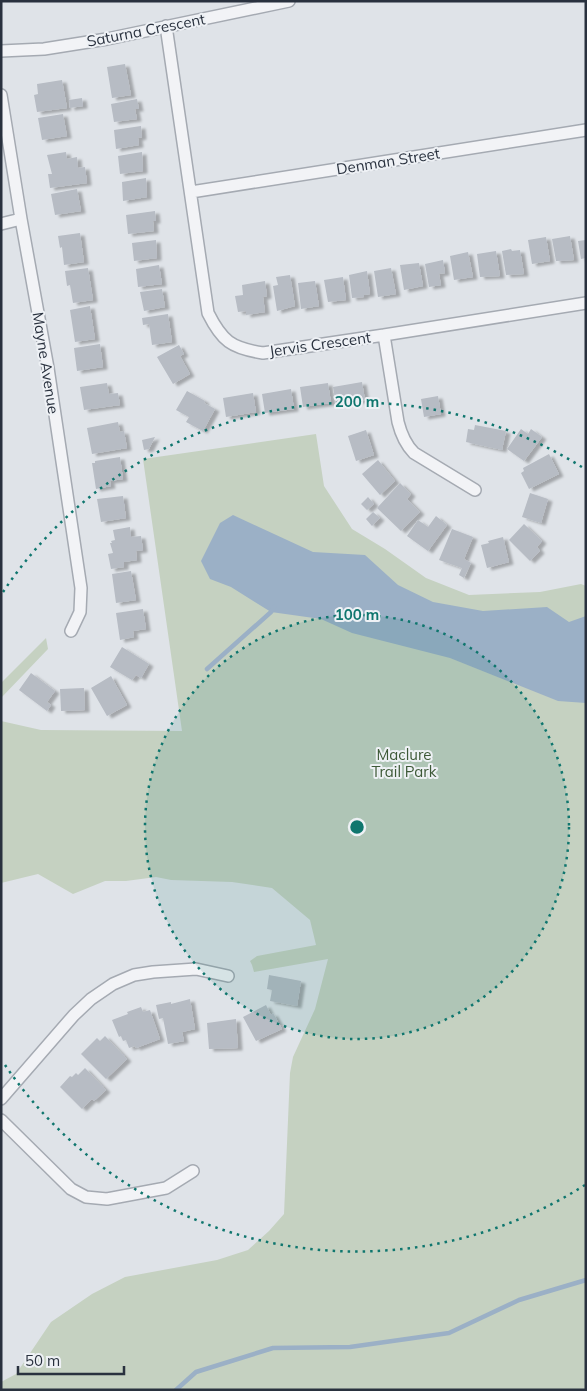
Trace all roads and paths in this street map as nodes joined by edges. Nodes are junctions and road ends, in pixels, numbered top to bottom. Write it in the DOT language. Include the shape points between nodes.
graph roads {
  1 [pos="289,1"];
  2 [pos="166,26"];
  3 [pos="1,51"];
  4 [pos="1,95"];
  5 [pos="586,130"];
  6 [pos="191,192"];
  7 [pos="21,219"];
  8 [pos="1,224"];
  9 [pos="586,303"];
  10 [pos="384,335"];
  11 [pos="475,490"];
  12 [pos="71,631"];
  13 [pos="228,976"];
  14 [pos="1,1099"];
  15 [pos="1,1120"];
  16 [pos="193,1171"];
  1 -- 2 [label="street, Saturna Crescent"];
  2 -- 3 [label="street, Saturna Crescent" via="98,41"];
  2 -- 6 [label="street, Jervis Crescent"];
  4 -- 7 [label="street, Mayne Avenue"];
  5 -- 6 [label="street, Denman Street"];
  6 -- 10 [label="street, Jervis Crescent" via="208,313 225,340 245,350 263,353"];
  7 -- 8 [label="street"];
  7 -- 12 [label="street, Mayne Avenue" via="48,368 81,588 80,612"];
  9 -- 10 [label="street, Jervis Crescent"];
  10 -- 11 [label="street" via="401,433 408,447 414,454"];
  13 -- 14 [label="street" via="196,969 134,975 113,984 91,998 74,1015"];
  15 -- 16 [label="street" via="71,1190 86,1197 107,1199 166,1188"];
}
